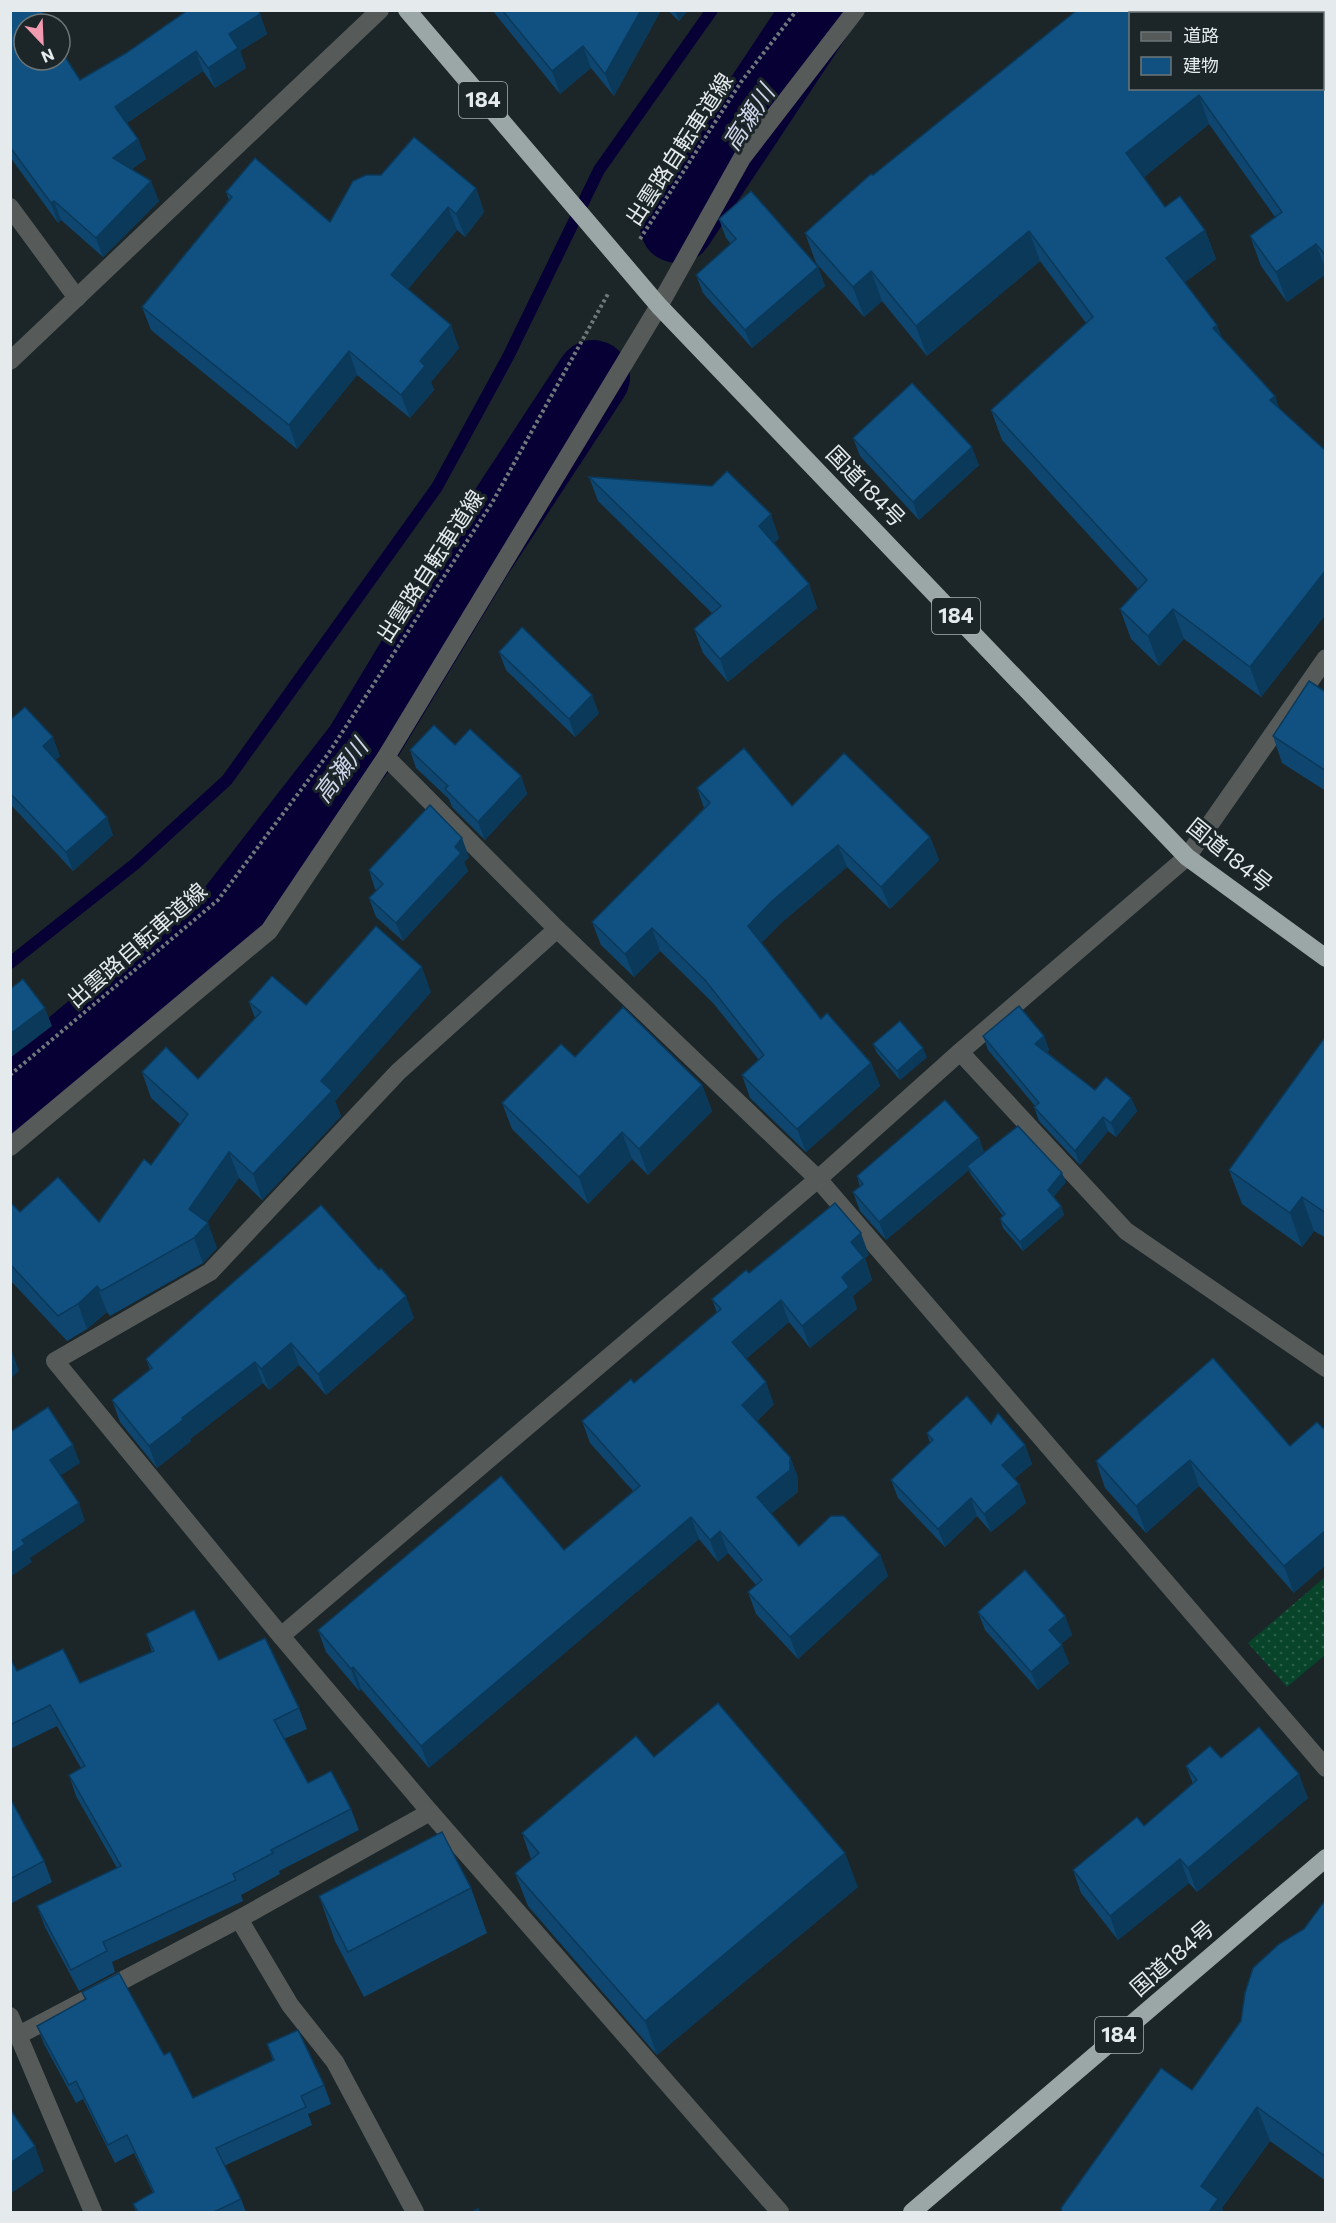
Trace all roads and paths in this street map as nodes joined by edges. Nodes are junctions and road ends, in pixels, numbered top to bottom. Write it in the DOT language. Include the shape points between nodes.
graph roads {
  1 [pos="380,10"];
  2 [pos="407,10"];
  3 [pos="797,10"];
  4 [pos="856,10"];
  5 [pos="10,207"];
  6 [pos="636,245"];
  7 [pos="612,285"];
  8 [pos="77,298"];
  9 [pos="659,306"];
  10 [pos="10,361"];
  11 [pos="1326,658"];
  12 [pos="386,757"];
  13 [pos="1187,857"];
  14 [pos="556,928"];
  15 [pos="1326,958"];
  16 [pos="960,1052"];
  17 [pos="10,1075"];
  18 [pos="10,1147"];
  19 [pos="818,1179"];
  20 [pos="1326,1368"];
  21 [pos="280,1636"];
  22 [pos="1326,1768"];
  23 [pos="430,1812"];
  24 [pos="1326,1858"];
  25 [pos="240,1919"];
  26 [pos="10,2016"];
  27 [pos="17,2036"];
  28 [pos="93,2212"];
  29 [pos="415,2212"];
  30 [pos="780,2212"];
  31 [pos="912,2212"];
  1 -- 8 [label="street"];
  2 -- 9 [label="highway, 国道184号 / 184"];
  3 -- 6 [label="path, 出雲路自転車道線" via="741,82"];
  4 -- 9 [label="street" via="742,158"];
  5 -- 8 [label="street"];
  7 -- 17 [label="path, 出雲路自転車道線" via="492,503 328,754 218,900"];
  8 -- 10 [label="street"];
  9 -- 12 [label="street"];
  9 -- 13 [label="highway, 国道184号 / 184"];
  11 -- 13 [label="street"];
  12 -- 14 [label="street"];
  12 -- 18 [label="street" via="269,931"];
  13 -- 15 [label="highway, 国道184号 / 184"];
  13 -- 16 [label="street"];
  14 -- 19 [label="street"];
  14 -- 21 [label="street" via="398,1072 210,1272 55,1361"];
  16 -- 19 [label="street"];
  16 -- 20 [label="street" via="1126,1231"];
  19 -- 21 [label="street"];
  19 -- 22 [label="street"];
  21 -- 23 [label="street"];
  23 -- 25 [label="street"];
  23 -- 30 [label="street"];
  24 -- 31 [label="highway, 国道184号 / 184"];
  25 -- 27 [label="street"];
  25 -- 29 [label="street" via="290,2005 335,2062"];
  26 -- 27 [label="street"];
  27 -- 28 [label="street"];
}
